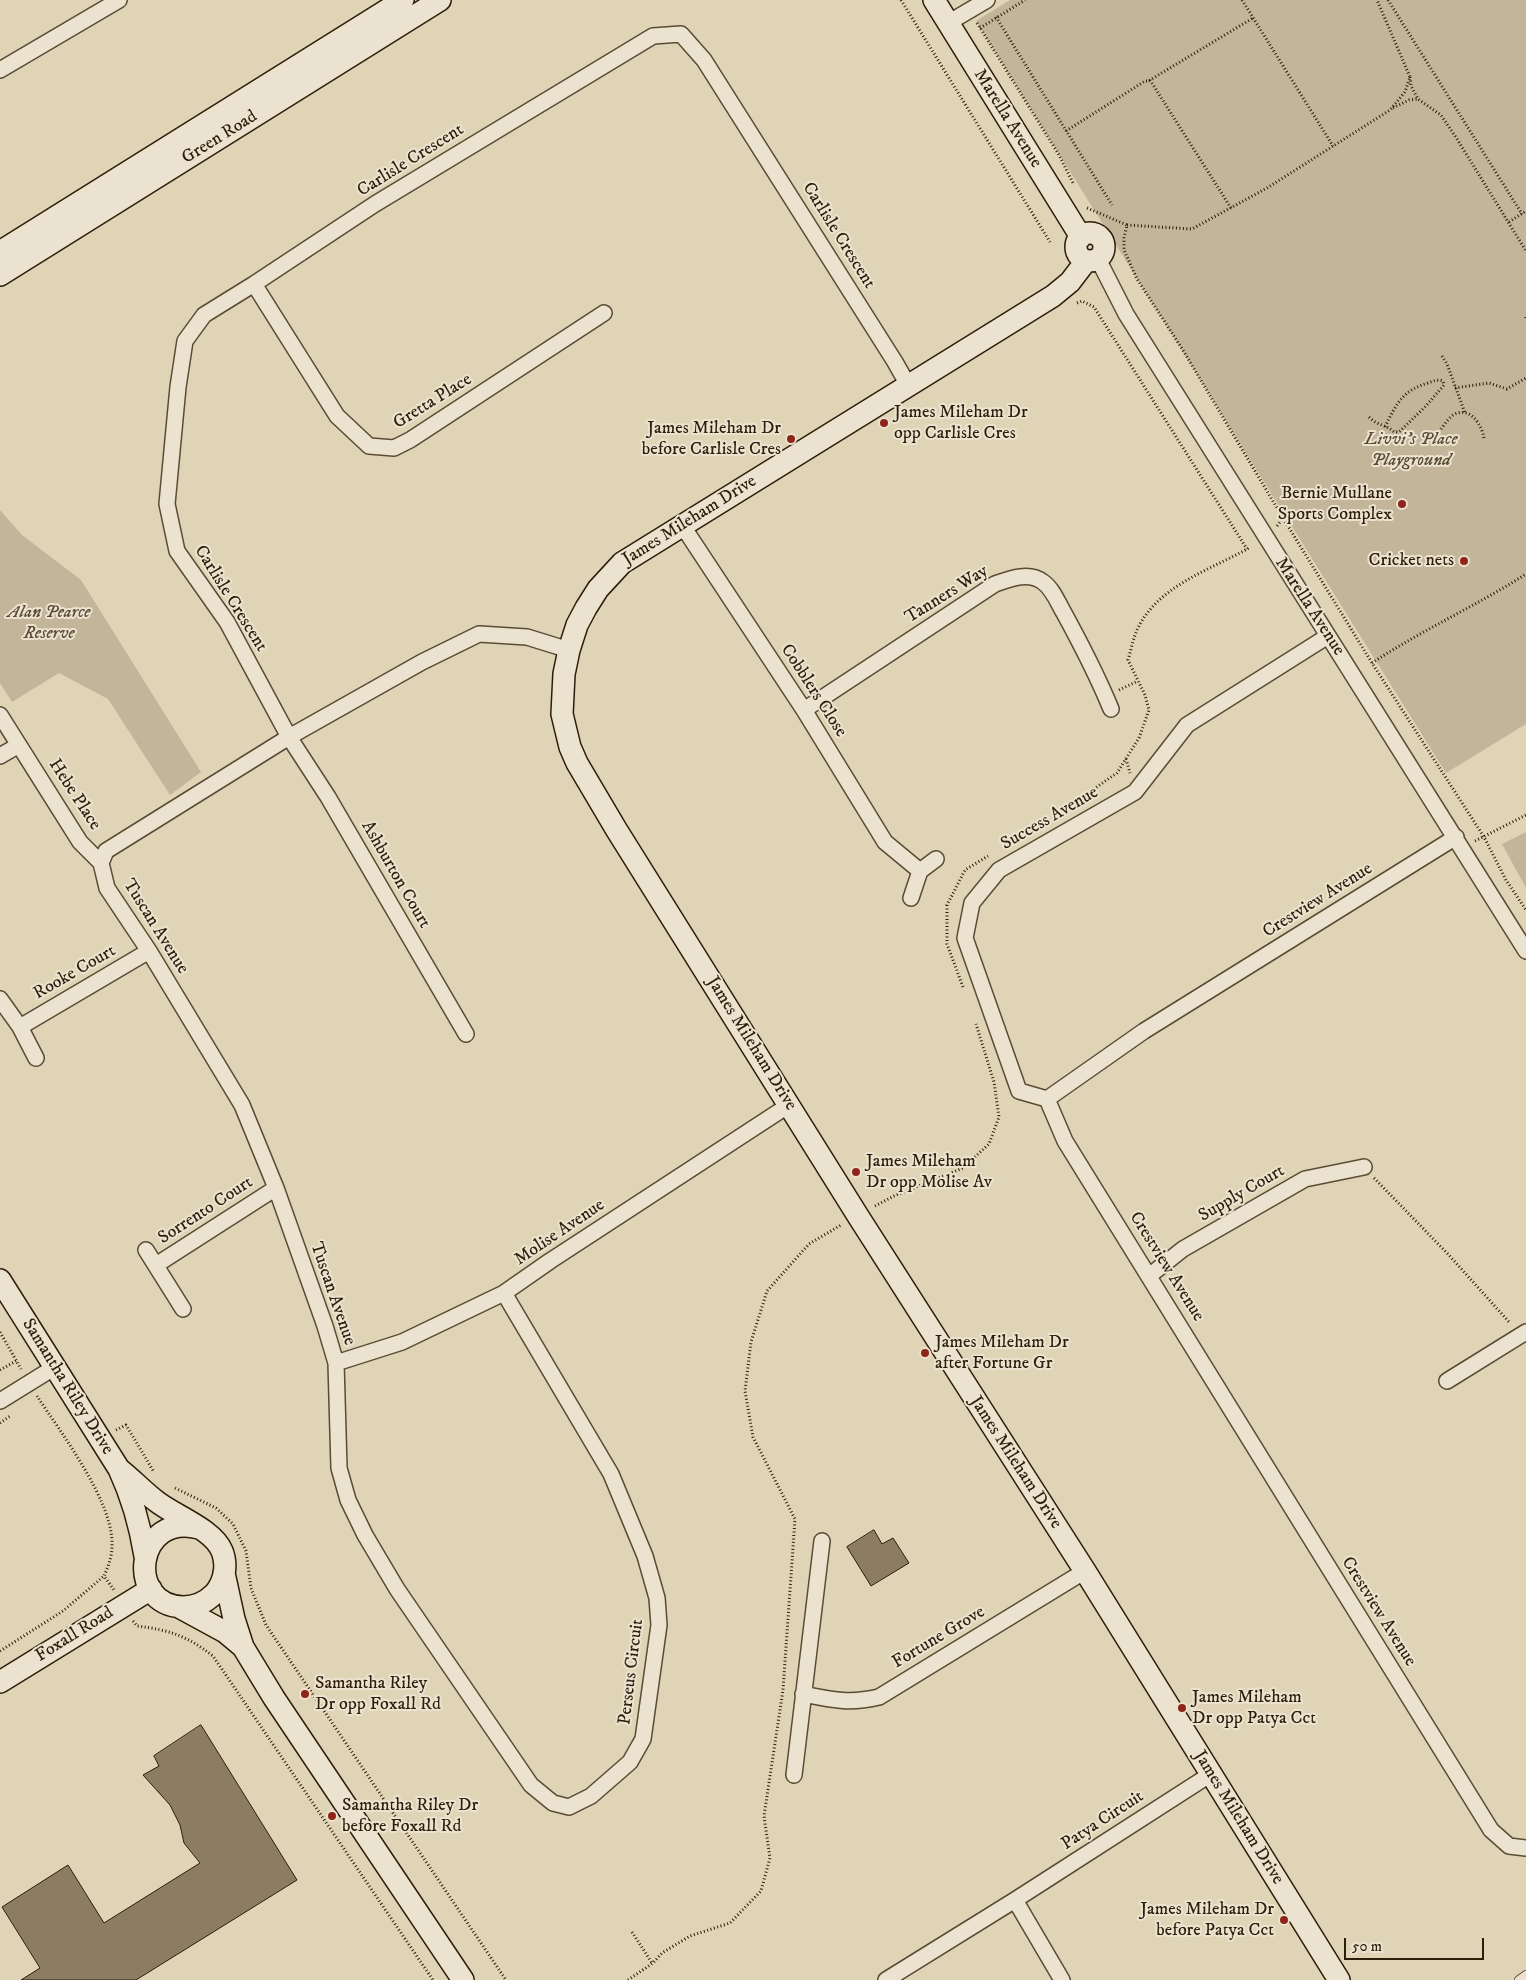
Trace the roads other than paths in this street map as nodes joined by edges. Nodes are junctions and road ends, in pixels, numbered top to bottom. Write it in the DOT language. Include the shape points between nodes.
graph roads {
  1 [pos="119,0"];
  2 [pos="403,0"];
  3 [pos="440,0"];
  4 [pos="934,0"];
  5 [pos="988,0"];
  6 [pos="948,23"];
  7 [pos="0,70"];
  8 [pos="0,252"];
  9 [pos="1092,260"];
  10 [pos="0,275"];
  11 [pos="254,284"];
  12 [pos="604,313"];
  13 [pos="908,385"];
  14 [pos="682,525"];
  15 [pos="1328,636"];
  16 [pos="569,650"];
  17 [pos="1111,709"];
  18 [pos="804,710"];
  19 [pos="0,715"];
  20 [pos="289,737"];
  21 [pos="19,745"];
  22 [pos="0,756"];
  23 [pos="1456,837"];
  24 [pos="936,859"];
  25 [pos="101,863"];
  26 [pos="920,871"];
  27 [pos="911,898"];
  28 [pos="149,951"];
  29 [pos="1526,951"];
  30 [pos="0,999"];
  31 [pos="20,1027"];
  32 [pos="466,1034"];
  33 [pos="36,1058"];
  34 [pos="1048,1099"];
  35 [pos="789,1105"];
  36 [pos="1364,1167"];
  37 [pos="276,1188"];
  38 [pos="146,1250"];
  39 [pos="156,1265"];
  40 [pos="1149,1276"];
  41 [pos="0,1280"];
  42 [pos="504,1293"];
  43 [pos="183,1309"];
  44 [pos="1524,1334"];
  45 [pos="336,1363"];
  46 [pos="55,1367"];
  47 [pos="1447,1381"];
  48 [pos="0,1401"];
  49 [pos="119,1468"];
  50 [pos="199,1528"];
  51 [pos="822,1542"];
  52 [pos="145,1556"];
  53 [pos="1085,1571"];
  54 [pos="224,1573"];
  55 [pos="151,1589"];
  56 [pos="179,1607"];
  57 [pos="243,1647"];
  58 [pos="0,1682"];
  59 [pos="803,1694"];
  60 [pos="1211,1774"];
  61 [pos="794,1775"];
  62 [pos="1526,1848"];
  63 [pos="1015,1900"];
  64 [pos="1526,1976"];
  65 [pos="464,1980"];
  66 [pos="886,1980"];
  67 [pos="1062,1980"];
  68 [pos="1339,1980"];
  69 [pos="1519,1980"];
  1 -- 7 [label="street"];
  2 -- 8 [label="street, Green Road"];
  3 -- 10 [label="street, Green Road"];
  4 -- 6 [label="street, Marella Avenue"];
  5 -- 6 [label="street"];
  6 -- 9 [label="street, Marella Avenue" via="1081,237 1076,250 1079,255"];
  9 -- 13 [label="street, James Mileham Drive" via="1054,296"];
  9 -- 15 [label="street, Marella Avenue"];
  11 -- 12 [label="street, Gretta Place" via="337,416 369,446 394,448 410,440"];
  11 -- 13 [label="street, Carlisle Crescent" via="375,204 653,36 681,34 704,60"];
  11 -- 20 [label="street, Carlisle Crescent" via="204,315 185,341 167,504 177,551 227,622"];
  13 -- 14 [label="street, James Mileham Drive"];
  14 -- 16 [label="street, James Mileham Drive" via="637,552 609,575 586,608"];
  14 -- 18 [label="street, Cobblers Close"];
  15 -- 23 [label="street, Marella Avenue"];
  15 -- 34 [label="street, Success Avenue" via="1187,725 1135,792 999,870 972,904 965,938 1019,1091"];
  16 -- 20 [label="street" via="527,637 479,634 406,670"];
  16 -- 35 [label="street, James Mileham Drive" via="562,714 576,763"];
  17 -- 18 [label="street, Tanners Way" via="1090,659 1052,593 1042,581 1014,577 995,584"];
  18 -- 26 [label="street, Cobblers Close" via="885,842"];
  19 -- 21 [label="street, Hebe Place"];
  20 -- 25 [label="street" via="106,851"];
  20 -- 32 [label="street, Ashburton Court" via="328,797"];
  21 -- 22 [label="street"];
  21 -- 25 [label="street, Hebe Place" via="80,842"];
  23 -- 29 [label="street, Marella Avenue"];
  23 -- 34 [label="street, Crestview Avenue" via="1144,1031"];
  24 -- 26 [label="street"];
  25 -- 28 [label="street, Tuscan Avenue" via="108,888"];
  26 -- 27 [label="street"];
  28 -- 31 [label="street, Rooke Court"];
  28 -- 37 [label="street, Tuscan Avenue" via="242,1105"];
  30 -- 31 [label="street"];
  31 -- 33 [label="street"];
  34 -- 40 [label="street, Crestview Avenue" via="1065,1141"];
  35 -- 42 [label="street, Molise Avenue"];
  35 -- 53 [label="street, James Mileham Drive"];
  36 -- 40 [label="street, Supply Court" via="1305,1179 1184,1249"];
  37 -- 39 [label="street, Sorrento Court"];
  37 -- 45 [label="street, Tuscan Avenue"];
  38 -- 39 [label="street, Sorrento Court"];
  39 -- 43 [label="street, Sorrento Court"];
  40 -- 62 [label="street, Crestview Avenue" via="1491,1830 1509,1846"];
  41 -- 46 [label="street, Samantha Riley Drive"];
  42 -- 45 [label="street, Molise Avenue" via="402,1342"];
  42 -- 45 [label="street, Perseus Circuit" via="611,1474 646,1556 657,1598 659,1625 644,1739 630,1762 616,1776 591,1796 569,1807 553,1803 531,1785 397,1589 365,1535 348,1500 339,1468"];
  44 -- 47 [label="street"];
  46 -- 48 [label="street"];
  46 -- 49 [label="street, Samantha Riley Drive"];
  49 -- 50 [label="street, Samantha Riley Drive" via="156,1501"];
  49 -- 52 [label="street, Samantha Riley Drive" via="134,1507"];
  50 -- 52 [label="street" via="186,1526 166,1530 155,1538"];
  50 -- 54 [label="street, Samantha Riley Drive" via="220,1546"];
  51 -- 59 [label="street"];
  52 -- 55 [label="street, Samantha Riley Drive" via="144,1570"];
  53 -- 59 [label="street, Fortune Grove" via="878,1697 845,1702"];
  53 -- 60 [label="street, James Mileham Drive"];
  54 -- 56 [label="street" via="212,1597 193,1606"];
  54 -- 57 [label="street, Samantha Riley Drive"];
  55 -- 56 [label="street, Samantha Riley Drive" via="160,1599"];
  55 -- 58 [label="street, Foxall Road"];
  56 -- 57 [label="street, Samantha Riley Drive" via="225,1632"];
  57 -- 65 [label="street, Samantha Riley Drive"];
  59 -- 61 [label="street"];
  60 -- 63 [label="street, Patya Circuit"];
  60 -- 68 [label="street, James Mileham Drive"];
  63 -- 66 [label="street, Patya Circuit"];
  63 -- 67 [label="street"];
  64 -- 69 [label="lane"];
}
